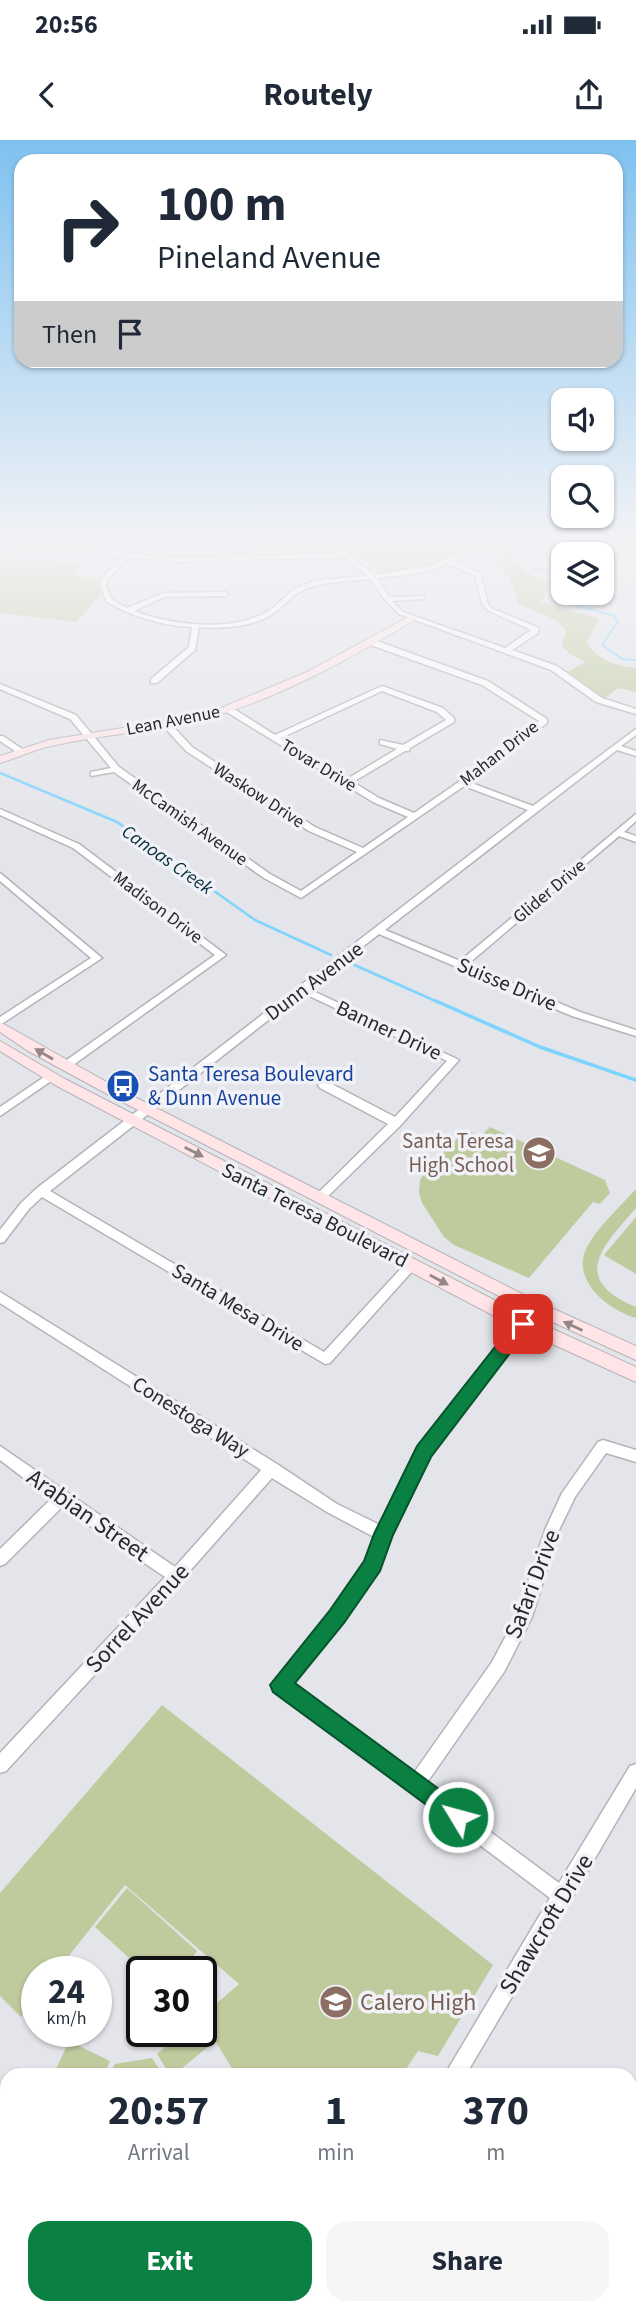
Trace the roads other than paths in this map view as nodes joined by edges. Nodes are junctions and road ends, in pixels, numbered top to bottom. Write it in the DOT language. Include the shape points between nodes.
graph roads {
  1 [pos="193,639"];
  2 [pos="375,639"];
  3 [pos="473,639"];
  4 [pos="523,639"];
  5 [pos="371,642"];
  6 [pos="506,651"];
  7 [pos="154,681"];
  8 [pos="0,686"];
  9 [pos="228,709"];
  10 [pos="636,712"];
  11 [pos="166,724"];
  12 [pos="636,732"];
  13 [pos="89,735"];
  14 [pos="0,738"];
  15 [pos="274,738"];
  16 [pos="383,742"];
  17 [pos="616,747"];
  18 [pos="406,749"];
  19 [pos="21,751"];
  20 [pos="636,754"];
  21 [pos="0,760"];
  22 [pos="116,769"];
  23 [pos="94,774"];
  24 [pos="348,782"];
  25 [pos="463,783"];
  26 [pos="534,809"];
  27 [pos="1,813"];
  28 [pos="413,816"];
  29 [pos="636,817"];
  30 [pos="619,833"];
  31 [pos="636,839"];
  32 [pos="363,851"];
  33 [pos="0,876"];
  34 [pos="302,895"];
  35 [pos="380,931"];
  36 [pos="461,965"];
  37 [pos="302,989"];
  38 [pos="0,1024"];
  39 [pos="636,1033"];
  40 [pos="0,1045"];
  41 [pos="65,1066"];
  42 [pos="50,1077"];
  43 [pos="324,1085"];
  44 [pos="147,1109"];
  45 [pos="0,1112"];
  46 [pos="133,1121"];
  47 [pos="396,1123"];
  48 [pos="41,1191"];
  49 [pos="320,1198"];
  50 [pos="0,1239"];
  51 [pos="411,1265"];
  52 [pos="0,1297"];
  53 [pos="523,1324"];
  54 [pos="636,1353"];
  55 [pos="636,1375"];
  56 [pos="0,1452"];
  57 [pos="636,1456"];
  58 [pos="272,1468"];
  59 [pos="61,1499"];
  60 [pos="383,1534"];
  61 [pos="0,1559"];
  62 [pos="176,1576"];
  63 [pos="0,1765"];
  64 [pos="636,1772"];
  65 [pos="415,1785"];
  66 [pos="563,1896"];
  67 [pos="461,2068"];
  1 -- 7 [label="street" via="192,648"];
  2 -- 5 [label="main road, Lean Avenue"];
  3 -- 6 [label="street"];
  4 -- 6 [label="street"];
  5 -- 9 [label="main road, Lean Avenue"];
  5 -- 25 [label="street, Mahan Drive" via="485,683 544,721"];
  6 -- 10 [label="street" via="554,668 599,700"];
  8 -- 13 [label="street, McCamish Avenue" via="72,717"];
  9 -- 11 [label="main road, Lean Avenue"];
  9 -- 15 [label="street, Tovar Drive"];
  11 -- 13 [label="main road, Lean Avenue"];
  11 -- 32 [label="street, Waskow Drive" via="189,749 312,829"];
  12 -- 17 [label="street, Dunn Avenue"];
  13 -- 19 [label="main road, Lean Avenue"];
  13 -- 22 [label="street, McCamish Avenue"];
  14 -- 19 [label="street"];
  15 -- 18 [label="street" via="382,688 440,710 451,720"];
  15 -- 24 [label="street, Tovar Drive"];
  16 -- 18 [label="street"];
  17 -- 20 [label="street"];
  17 -- 26 [label="street, Dunn Avenue"];
  18 -- 24 [label="street"];
  19 -- 21 [label="main road, Lean Avenue"];
  22 -- 23 [label="street"];
  22 -- 34 [label="street, McCamish Avenue" via="267,876"];
  24 -- 28 [label="street, Tovar Drive"];
  25 -- 26 [label="street"];
  25 -- 28 [label="street, Mahan Drive"];
  26 -- 35 [label="street, Dunn Avenue"];
  27 -- 41 [label="street, Madison Drive" via="76,846 221,955"];
  28 -- 32 [label="street, Mahan Drive"];
  29 -- 30 [label="street, Glider Drive"];
  30 -- 31 [label="street"];
  30 -- 36 [label="street, Glider Drive"];
  32 -- 34 [label="street, Mahan Drive"];
  33 -- 38 [label="street" via="97,958"];
  35 -- 36 [label="street, Suisse Drive"];
  35 -- 37 [label="street, Dunn Avenue"];
  36 -- 39 [label="street, Suisse Drive" via="576,1014"];
  37 -- 44 [label="street, Dunn Avenue"];
  37 -- 47 [label="street, Banner Drive" via="454,1060"];
  41 -- 38 [label="main road, Santa Teresa Boulevard, one-way"];
  40 -- 42 [label="main road, Santa Teresa Boulevard"];
  41 -- 44 [label="main road, Santa Teresa Boulevard"];
  42 -- 45 [label="street"];
  42 -- 46 [label="main road, Santa Teresa Boulevard"];
  43 -- 47 [label="street"];
  44 -- 46 [label="street, Dunn Avenue"];
  44 -- 49 [label="main road, Santa Teresa Boulevard"];
  46 -- 48 [label="street, Dunn Avenue"];
  46 -- 51 [label="main road, Santa Teresa Boulevard, one-way"];
  47 -- 49 [label="street, Banner Drive"];
  48 -- 50 [label="street, Dunn Avenue"];
  48 -- 51 [label="street, Santa Mesa Drive" via="325,1359"];
  54 -- 49 [label="main road, Santa Teresa Boulevard, one-way"];
  51 -- 53 [label="main road, Santa Teresa Boulevard, one-way"];
  52 -- 58 [label="street, Conestoga Way"];
  53 -- 55 [label="main road, Santa Teresa Boulevard"];
  53 -- 60 [label="street" via="424,1452"];
  56 -- 59 [label="street, Arabian Street"];
  57 -- 65 [label="street, Safari Drive" via="603,1446 569,1493 524,1617 498,1667"];
  58 -- 60 [label="street, Conestoga Way" via="332,1508"];
  58 -- 62 [label="street, Sorrel Avenue"];
  59 -- 61 [label="street"];
  59 -- 62 [label="street, Arabian Street"];
  60 -- 65 [label="street" via="373,1565 281,1685"];
  62 -- 63 [label="street, Sorrel Avenue"];
  64 -- 66 [label="street, Shawcroft Drive"];
  65 -- 66 [label="street"];
  66 -- 67 [label="street, Shawcroft Drive"];
}
